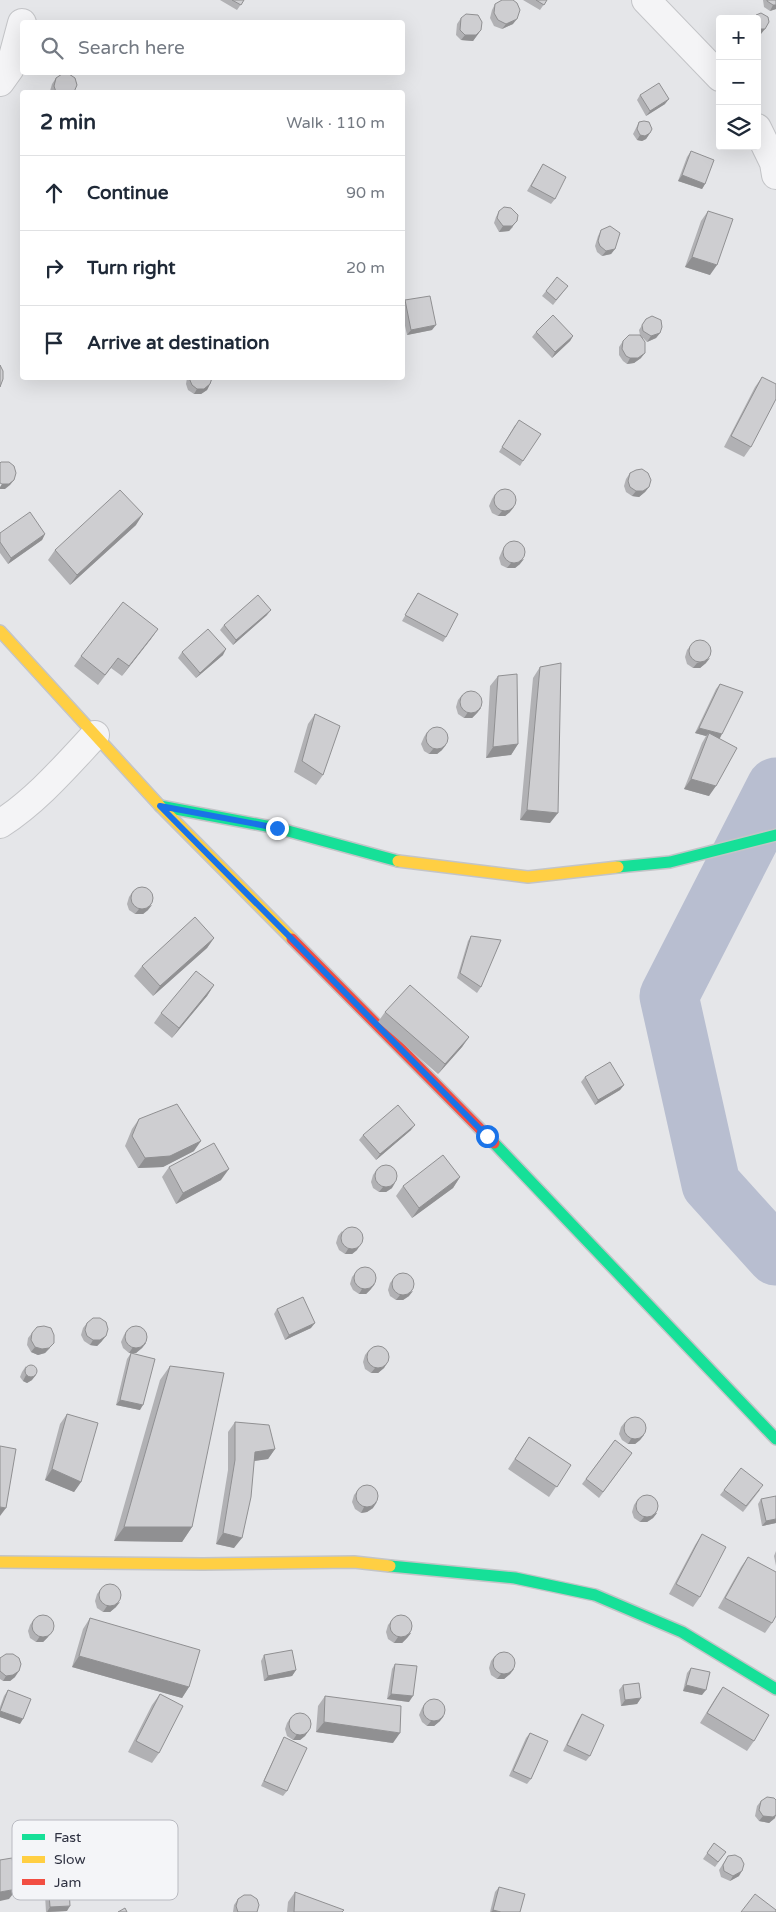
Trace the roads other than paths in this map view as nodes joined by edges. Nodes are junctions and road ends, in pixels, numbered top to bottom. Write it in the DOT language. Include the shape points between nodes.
graph roads {
  1 [pos="29,0"];
  2 [pos="646,0"];
  3 [pos="24,20"];
  4 [pos="20,33"];
  5 [pos="716,73"];
  6 [pos="0,82"];
  7 [pos="761,136"];
  8 [pos="776,175"];
  9 [pos="0,631"];
  10 [pos="95,735"];
  11 [pos="160,806"];
  12 [pos="0,824"];
  13 [pos="776,835"];
  14 [pos="776,1439"];
  15 [pos="0,1562"];
  16 [pos="776,1688"];
  1 -- 3 [label="street"];
  2 -- 5 [label="street"];
  4 -- 6 [label="street" via="10,68"];
  7 -- 8 [label="street"];
  9 -- 10 [label="street"];
  10 -- 11 [label="street"];
  10 -- 12 [label="street" via="48,785"];
  11 -- 13 [label="street" via="277,828 407,863 528,876 670,862"];
  11 -- 14 [label="street" via="487,1136"];
  15 -- 16 [label="street" via="354,1562 515,1578 595,1595 682,1632"];
}
